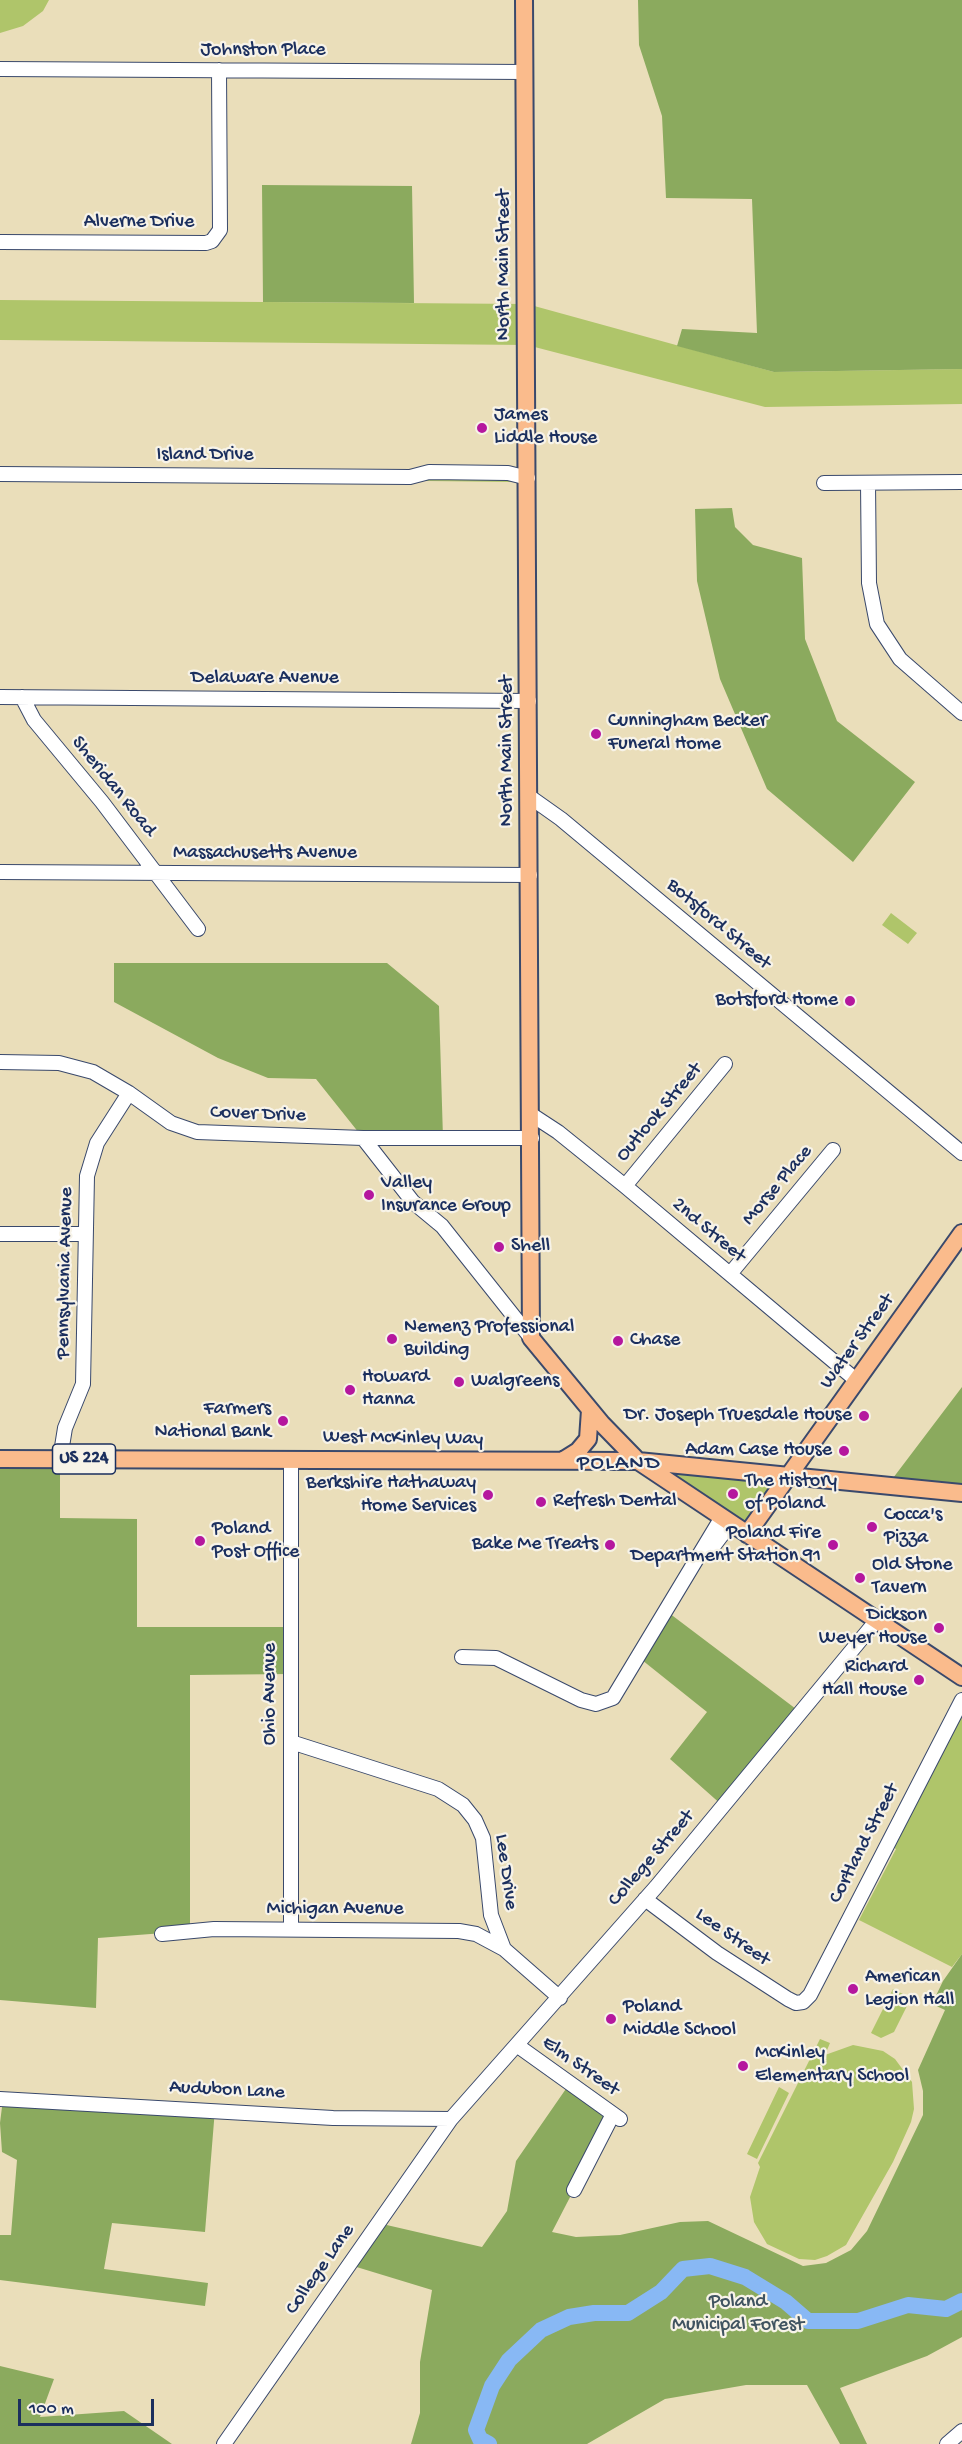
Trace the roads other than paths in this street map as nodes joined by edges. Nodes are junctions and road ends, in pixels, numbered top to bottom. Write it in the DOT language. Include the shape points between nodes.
graph roads {
  1 [pos="524,0"];
  2 [pos="0,69"];
  3 [pos="219,70"];
  4 [pos="525,72"];
  5 [pos="0,242"];
  6 [pos="0,474"];
  7 [pos="528,478"];
  8 [pos="962,482"];
  9 [pos="824,483"];
  10 [pos="868,483"];
  11 [pos="0,697"];
  12 [pos="22,697"];
  13 [pos="529,701"];
  14 [pos="962,713"];
  15 [pos="530,797"];
  16 [pos="0,872"];
  17 [pos="156,873"];
  18 [pos="530,875"];
  19 [pos="198,929"];
  20 [pos="0,1062"];
  21 [pos="726,1065"];
  22 [pos="129,1093"];
  23 [pos="532,1115"];
  24 [pos="363,1138"];
  25 [pos="532,1138"];
  26 [pos="832,1150"];
  27 [pos="962,1153"];
  28 [pos="625,1186"];
  29 [pos="962,1233"];
  30 [pos="0,1234"];
  31 [pos="84,1234"];
  32 [pos="730,1274"];
  33 [pos="531,1338"];
  34 [pos="856,1380"];
  35 [pos="590,1410"];
  36 [pos="0,1459"];
  37 [pos="60,1459"];
  38 [pos="291,1459"];
  39 [pos="561,1461"];
  40 [pos="638,1461"];
  41 [pos="787,1476"];
  42 [pos="962,1493"];
  43 [pos="727,1520"];
  44 [pos="747,1534"];
  45 [pos="877,1620"];
  46 [pos="462,1657"];
  47 [pos="962,1677"];
  48 [pos="962,1700"];
  49 [pos="291,1742"];
  50 [pos="645,1899"];
  51 [pos="291,1929"];
  52 [pos="162,1934"];
  53 [pos="504,1949"];
  54 [pos="560,1998"];
  55 [pos="800,2003"];
  56 [pos="518,2046"];
  57 [pos="0,2099"];
  58 [pos="451,2120"];
  59 [pos="574,2190"];
  60 [pos="962,2431"];
  61 [pos="225,2444"];
  62 [pos="947,2444"];
  1 -- 4 [label="main road, North Main Street"];
  2 -- 3 [label="street, Johnston Place"];
  3 -- 4 [label="street, Johnston Place"];
  3 -- 5 [label="street, Alverne Drive" via="220,231 212,241"];
  4 -- 7 [label="main road, North Main Street"];
  6 -- 7 [label="street, Island Drive" via="410,477 429,472 508,473"];
  7 -- 13 [label="main road, North Main Street"];
  8 -- 10 [label="street"];
  9 -- 10 [label="street"];
  10 -- 14 [label="street" via="869,583 877,624 900,659"];
  11 -- 12 [label="street, Delaware Avenue"];
  12 -- 13 [label="street, Delaware Avenue"];
  12 -- 17 [label="street, Sheridan Road" via="34,720"];
  13 -- 15 [label="main road, North Main Street"];
  15 -- 18 [label="main road, North Main Street"];
  15 -- 27 [label="street, Botsford Street"];
  16 -- 17 [label="street, Massachusetts Avenue"];
  17 -- 18 [label="street, Massachusetts Avenue"];
  17 -- 19 [label="street, Sheridan Road"];
  18 -- 23 [label="main road, North Main Street"];
  20 -- 22 [label="street, Cover Drive" via="48,1062 81,1068"];
  21 -- 28 [label="street, Outlook Street"];
  22 -- 24 [label="street, Cover Drive" via="171,1123 197,1132"];
  22 -- 31 [label="street, Pennsylvania Avenue" via="106,1126 91,1160"];
  23 -- 25 [label="main road, North Main Street"];
  23 -- 28 [label="street, 2nd Street"];
  24 -- 25 [label="street, Cover Drive"];
  24 -- 33 [label="street" via="413,1202 442,1226"];
  25 -- 33 [label="main road, North Main Street"];
  26 -- 32 [label="street, Morse Place"];
  28 -- 32 [label="street, 2nd Street"];
  29 -- 34 [label="main road, Water Street"];
  30 -- 31 [label="street"];
  31 -- 37 [label="street, Pennsylvania Avenue" via="83,1384 64,1428"];
  32 -- 34 [label="street, 2nd Street"];
  33 -- 35 [label="main road"];
  34 -- 41 [label="main road, Water Street"];
  35 -- 39 [label="main road" via="588,1439"];
  35 -- 40 [label="main road"];
  36 -- 37 [label="main road, US 224"];
  37 -- 38 [label="main road, West McKinley Way / US 224"];
  38 -- 39 [label="main road, West McKinley Way / US 224"];
  38 -- 49 [label="street, Ohio Avenue"];
  39 -- 40 [label="main road, West McKinley Way / US 224"];
  40 -- 41 [label="main road, US 224"];
  40 -- 43 [label="main road"];
  41 -- 42 [label="main road, US 224"];
  41 -- 44 [label="main road, Water Street"];
  43 -- 44 [label="main road"];
  43 -- 46 [label="street" via="705,1542 705,1549 613,1698 596,1704 581,1700 496,1658"];
  44 -- 45 [label="main road"];
  45 -- 47 [label="main road"];
  45 -- 50 [label="street, College Street"];
  48 -- 55 [label="street, Cortland Street" via="812,1992"];
  49 -- 51 [label="street, Ohio Avenue"];
  49 -- 53 [label="street, Lee Drive" via="438,1789 463,1805 483,1838 491,1915"];
  50 -- 54 [label="street, College Street"];
  50 -- 55 [label="street, Lee Street" via="717,1953"];
  51 -- 52 [label="street, Michigan Avenue"];
  51 -- 53 [label="street, Michigan Avenue" via="459,1931 476,1934"];
  53 -- 54 [label="street, Lee Drive"];
  54 -- 56 [label="street, College Street"];
  56 -- 58 [label="street, College Street"];
  56 -- 59 [label="street, Elm Street" via="616,2116"];
  57 -- 58 [label="street, Audubon Lane" via="333,2118"];
  58 -- 61 [label="street, College Lane"];
  60 -- 62 [label="street"];
}
